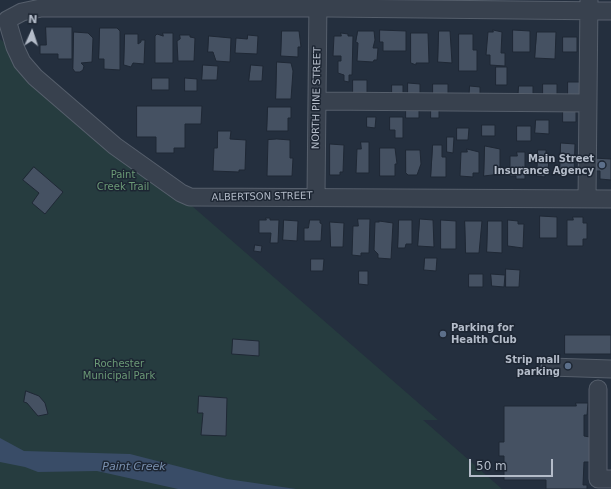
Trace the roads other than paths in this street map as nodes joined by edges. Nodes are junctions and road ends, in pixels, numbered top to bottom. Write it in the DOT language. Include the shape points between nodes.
graph roads {
  1 [pos="318,4"];
  2 [pos="589,5"];
  3 [pos="611,11"];
  4 [pos="317,101"];
  5 [pos="587,103"];
  6 [pos="316,196"];
  7 [pos="587,199"];
  8 [pos="611,199"];
  9 [pos="550,367"];
  10 [pos="611,369"];
  11 [pos="598,389"];
  12 [pos="604,453"];
  13 [pos="611,479"];
  1 -- 2 [label="street"];
  1 -- 4 [label="street, NORTH PINE STREET"];
  1 -- 6 [label="street, ALBERTSON STREET" via="41,8 22,12 7,20 22,62 36,77 115,146 181,193 202,198"];
  2 -- 3 [label="street"];
  2 -- 5 [label="street"];
  4 -- 5 [label="street"];
  4 -- 6 [label="street, NORTH PINE STREET"];
  5 -- 7 [label="street"];
  6 -- 7 [label="street, ALBERTSON STREET"];
  7 -- 8 [label="street, ALBERTSON STREET"];
  9 -- 10 [label="street"];
  11 -- 12 [label="street"];
  12 -- 13 [label="street" via="598,479"];
}
